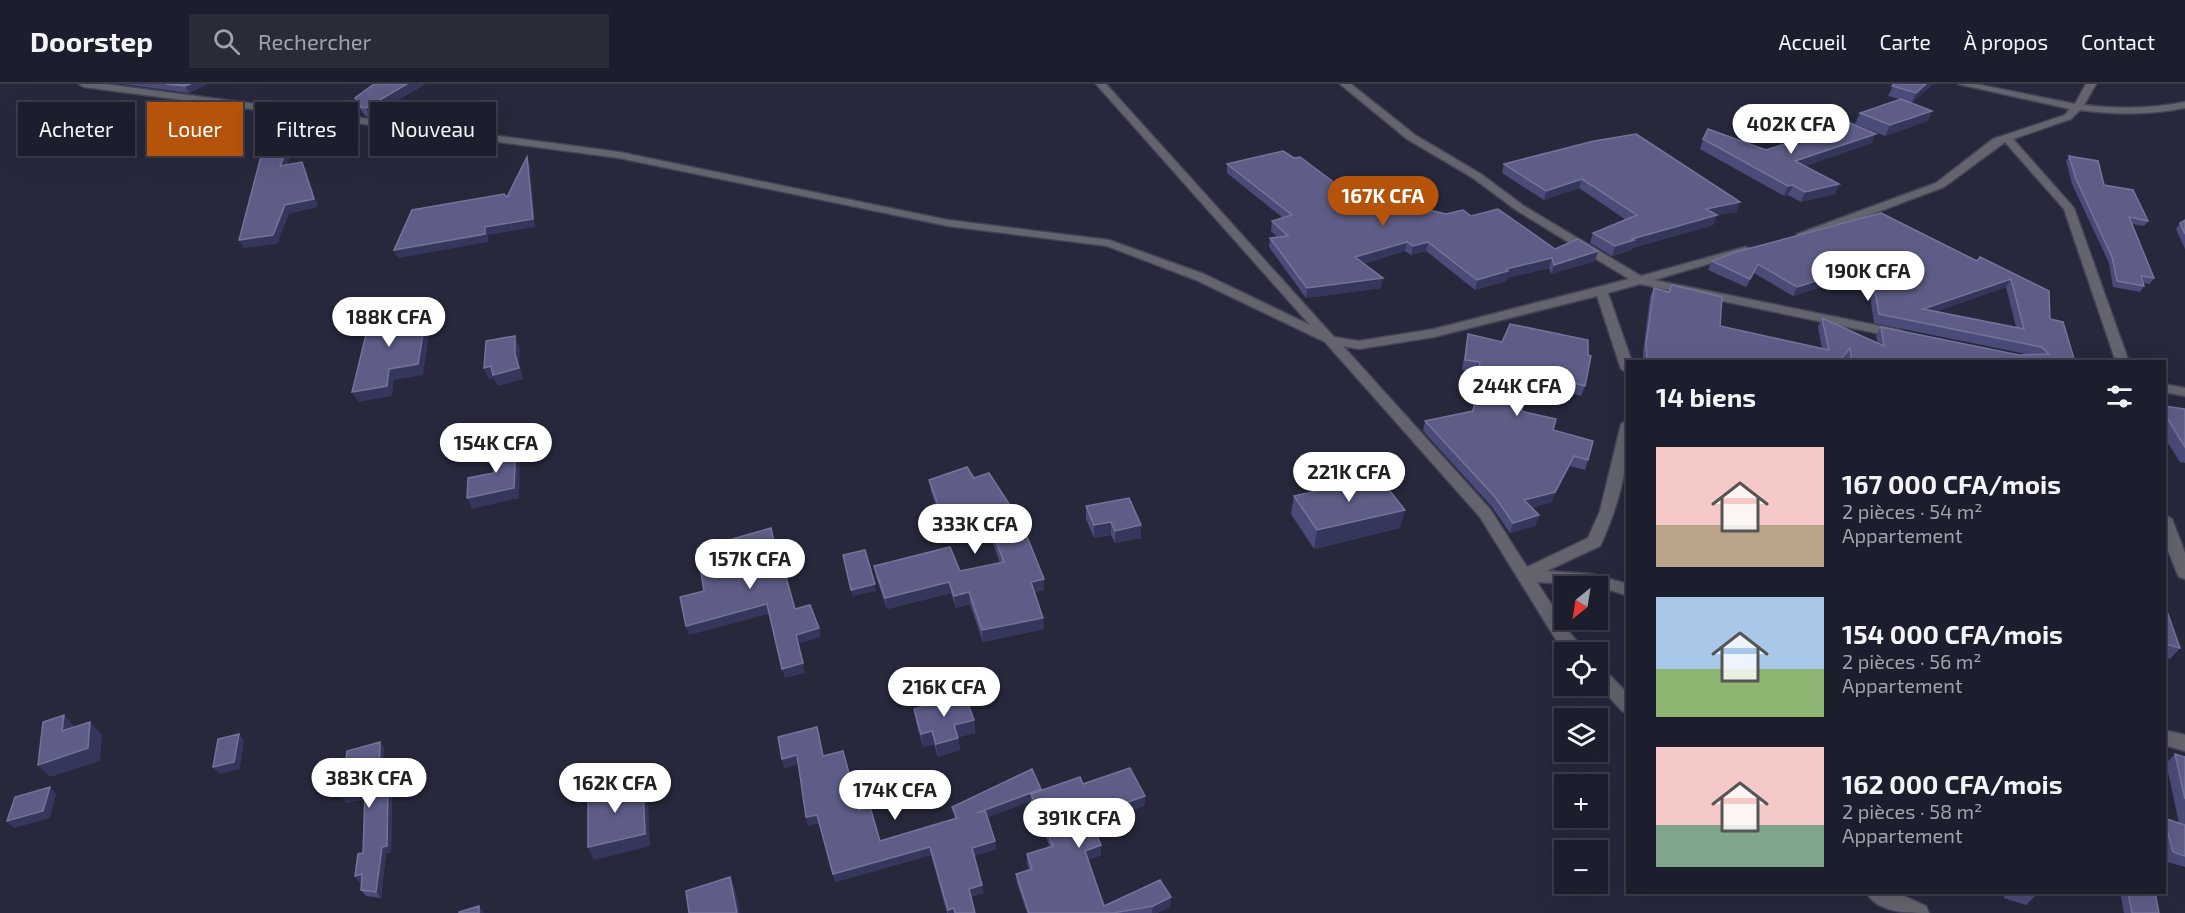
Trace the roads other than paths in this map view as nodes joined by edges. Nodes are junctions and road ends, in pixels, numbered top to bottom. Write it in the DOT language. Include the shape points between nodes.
graph roads {
  1 [pos="84,84"];
  2 [pos="1101,84"];
  3 [pos="1345,84"];
  4 [pos="1963,84"];
  5 [pos="2091,84"];
  6 [pos="2185,105"];
  7 [pos="2078,107"];
  8 [pos="2007,138"];
  9 [pos="1785,239"];
  10 [pos="1763,245"];
  11 [pos="1639,280"];
  12 [pos="1601,291"];
  13 [pos="1907,335"];
  14 [pos="1331,340"];
  15 [pos="2121,360"];
  16 [pos="1626,363"];
  17 [pos="2166,388"];
  18 [pos="2185,393"];
  19 [pos="1626,433"];
  20 [pos="2166,524"];
  21 [pos="2185,573"];
  22 [pos="1524,575"];
  23 [pos="1626,589"];
  24 [pos="1567,642"];
  25 [pos="1608,685"];
  26 [pos="1626,704"];
  27 [pos="2166,738"];
  28 [pos="2185,743"];
  29 [pos="1879,894"];
  30 [pos="1919,913"];
  1 -- 14 [label="street" via="619,155 948,223 1108,243 1200,277"];
  2 -- 14 [label="street"];
  3 -- 11 [label="street" via="1411,137"];
  4 -- 7 [label="street"];
  5 -- 7 [label="street"];
  6 -- 7 [label="street" via="2168,110"];
  7 -- 8 [label="street" via="2068,117"];
  8 -- 9 [label="street" via="1997,141 1940,184 1831,226"];
  8 -- 15 [label="street" via="2070,208"];
  10 -- 11 [label="street"];
  11 -- 12 [label="street"];
  11 -- 13 [label="street"];
  12 -- 14 [label="street" via="1434,333 1359,345"];
  12 -- 16 [label="street"];
  14 -- 22 [label="street" via="1485,513"];
  17 -- 18 [label="street"];
  19 -- 22 [label="street" via="1608,510 1594,542"];
  20 -- 21 [label="street"];
  22 -- 23 [label="street" via="1591,580"];
  22 -- 24 [label="street"];
  25 -- 26 [label="street"];
  27 -- 28 [label="street"];
  29 -- 30 [label="street"];
}
